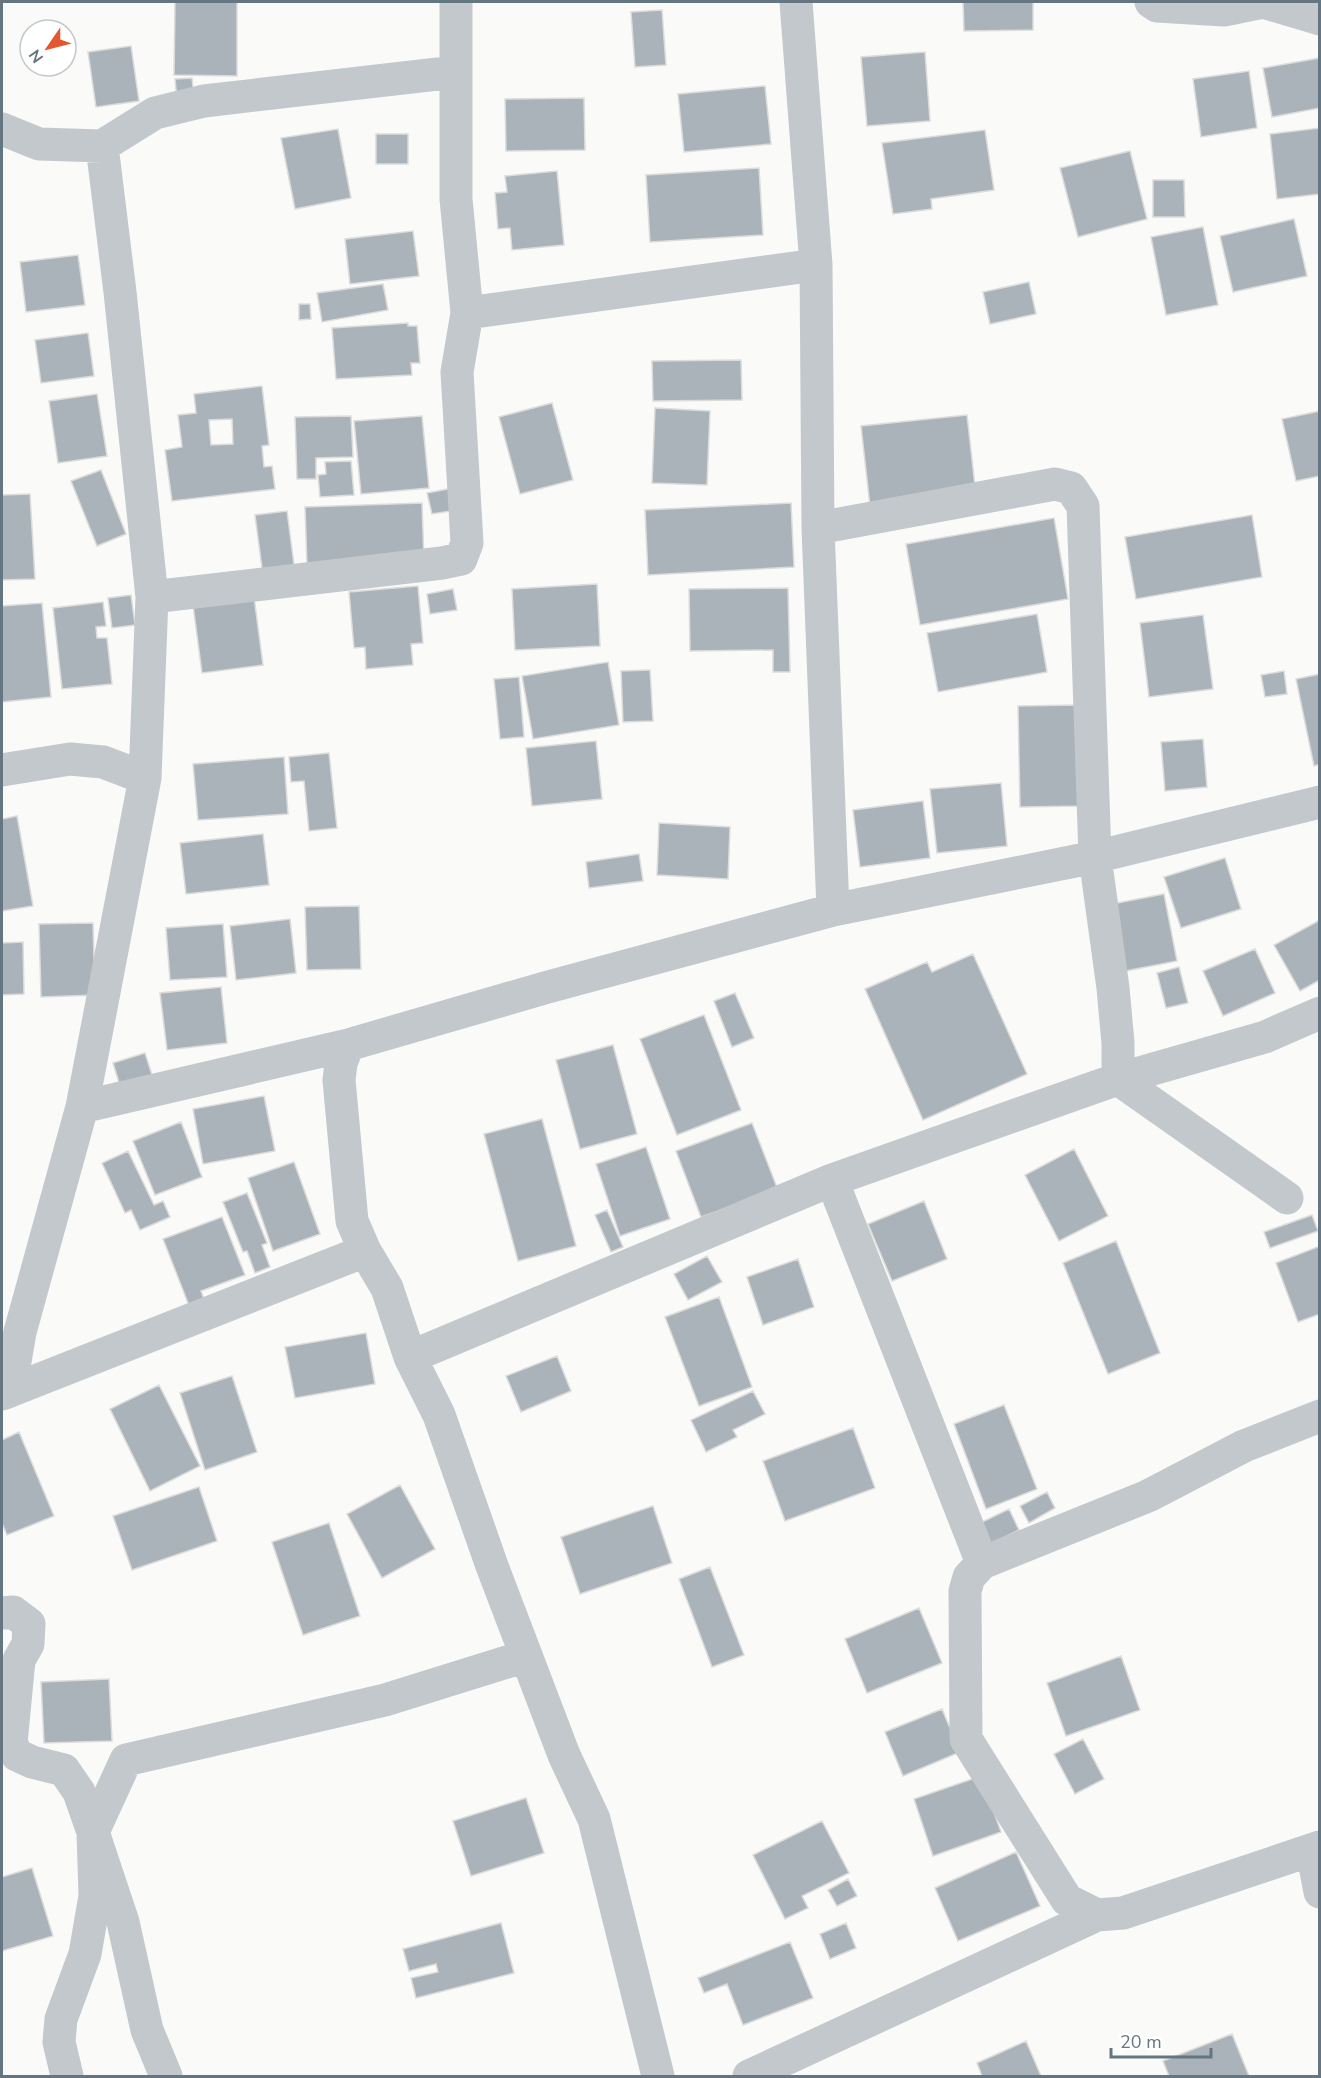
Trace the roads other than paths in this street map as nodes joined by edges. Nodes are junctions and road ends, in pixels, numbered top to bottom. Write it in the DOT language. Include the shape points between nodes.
graph roads {
  1 [pos="456,2"];
  2 [pos="796,2"];
  3 [pos="1151,2"];
  4 [pos="1320,19"];
  5 [pos="456,72"];
  6 [pos="2,129"];
  7 [pos="102,146"];
  8 [pos="816,265"];
  9 [pos="467,313"];
  10 [pos="818,528"];
  11 [pos="152,597"];
  12 [pos="2,770"];
  13 [pos="145,778"];
  14 [pos="1320,802"];
  15 [pos="1095,857"];
  16 [pos="833,910"];
  17 [pos="1320,1013"];
  18 [pos="348,1045"];
  19 [pos="1118,1079"];
  20 [pos="82,1107"];
  21 [pos="831,1180"];
  22 [pos="1287,1198"];
  23 [pos="365,1251"];
  24 [pos="410,1357"];
  25 [pos="6,1393"];
  26 [pos="1320,1416"];
  27 [pos="982,1563"];
  28 [pos="2,1613"];
  29 [pos="526,1656"];
  30 [pos="93,1832"];
  31 [pos="1316,1848"];
  32 [pos="1320,1892"];
  33 [pos="1097,1915"];
  34 [pos="67,2076"];
  35 [pos="166,2076"];
  36 [pos="658,2076"];
  37 [pos="749,2076"];
  1 -- 5 [label="street"];
  2 -- 8 [label="street"];
  3 -- 4 [label="street" via="1156,6 1224,10 1263,2"];
  5 -- 7 [label="street" via="204,101 155,113"];
  5 -- 9 [label="street" via="456,199"];
  6 -- 7 [label="street" via="39,144"];
  7 -- 11 [label="street"];
  8 -- 9 [label="street"];
  8 -- 10 [label="street"];
  9 -- 11 [label="street" via="457,372 467,543 461,559"];
  10 -- 15 [label="street" via="1055,484 1071,488 1083,506"];
  10 -- 16 [label="street"];
  11 -- 13 [label="street"];
  12 -- 13 [label="street" via="70,759 104,762"];
  13 -- 20 [label="street"];
  14 -- 15 [label="street"];
  15 -- 16 [label="street"];
  15 -- 19 [label="street" via="1113,988"];
  16 -- 18 [label="street"];
  17 -- 19 [label="street" via="1265,1037"];
  18 -- 20 [label="street"];
  18 -- 23 [label="street" via="339,1080 352,1221"];
  19 -- 21 [label="street"];
  19 -- 22 [label="street"];
  20 -- 25 [label="street"];
  21 -- 24 [label="street"];
  21 -- 27 [label="street"];
  23 -- 24 [label="street" via="387,1288"];
  23 -- 25 [label="street"];
  24 -- 29 [label="street" via="439,1415"];
  26 -- 27 [label="street" via="1244,1446 1148,1496"];
  27 -- 33 [label="street" via="969,1577 964,1591 966,1739 1067,1900"];
  28 -- 30 [label="street" via="13,1612 29,1624 28,1644 19,1660 11,1743 17,1755 64,1770 79,1792"];
  29 -- 30 [label="street" via="385,1700 126,1760"];
  29 -- 36 [label="street" via="564,1755 594,1819"];
  30 -- 34 [label="street" via="95,1896 85,1954 61,2019 59,2042"];
  30 -- 35 [label="street" via="123,1922 147,2030"];
  31 -- 32 [label="street"];
  31 -- 33 [label="street" via="1123,1913"];
  33 -- 37 [label="street"];
}
